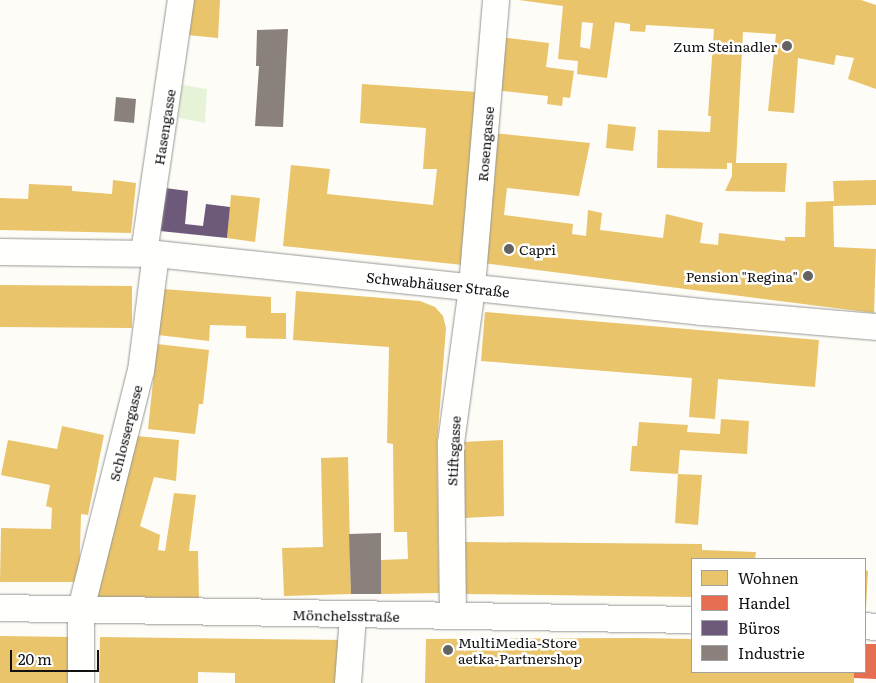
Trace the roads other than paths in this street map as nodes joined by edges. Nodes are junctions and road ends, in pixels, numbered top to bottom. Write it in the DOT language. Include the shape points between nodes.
graph roads {
  1 [pos="182,0"];
  2 [pos="496,0"];
  3 [pos="0,252"];
  4 [pos="150,254"];
  5 [pos="472,287"];
  6 [pos="876,327"];
  7 [pos="0,608"];
  8 [pos="81,609"];
  9 [pos="453,615"];
  10 [pos="353,616"];
  11 [pos="691,620"];
  12 [pos="81,683"];
  13 [pos="348,683"];
  1 -- 4 [label="street, Hasengasse"];
  2 -- 5 [label="street, Rosengasse"];
  3 -- 4 [label="street, Schwabhäuser Straße"];
  4 -- 5 [label="street, Schwabhäuser Straße"];
  4 -- 8 [label="street, Schlossergasse" via="141,371"];
  5 -- 6 [label="street, Schwabhäuser Straße"];
  5 -- 9 [label="street, Stiftsgasse" via="451,443"];
  7 -- 8 [label="street, Mönchelsstraße"];
  8 -- 10 [label="street, Mönchelsstraße"];
  8 -- 12 [label="street, Schlossergasse"];
  9 -- 10 [label="street, Mönchelsstraße"];
  9 -- 11 [label="street, Mönchelsstraße"];
  10 -- 13 [label="street"];
}
